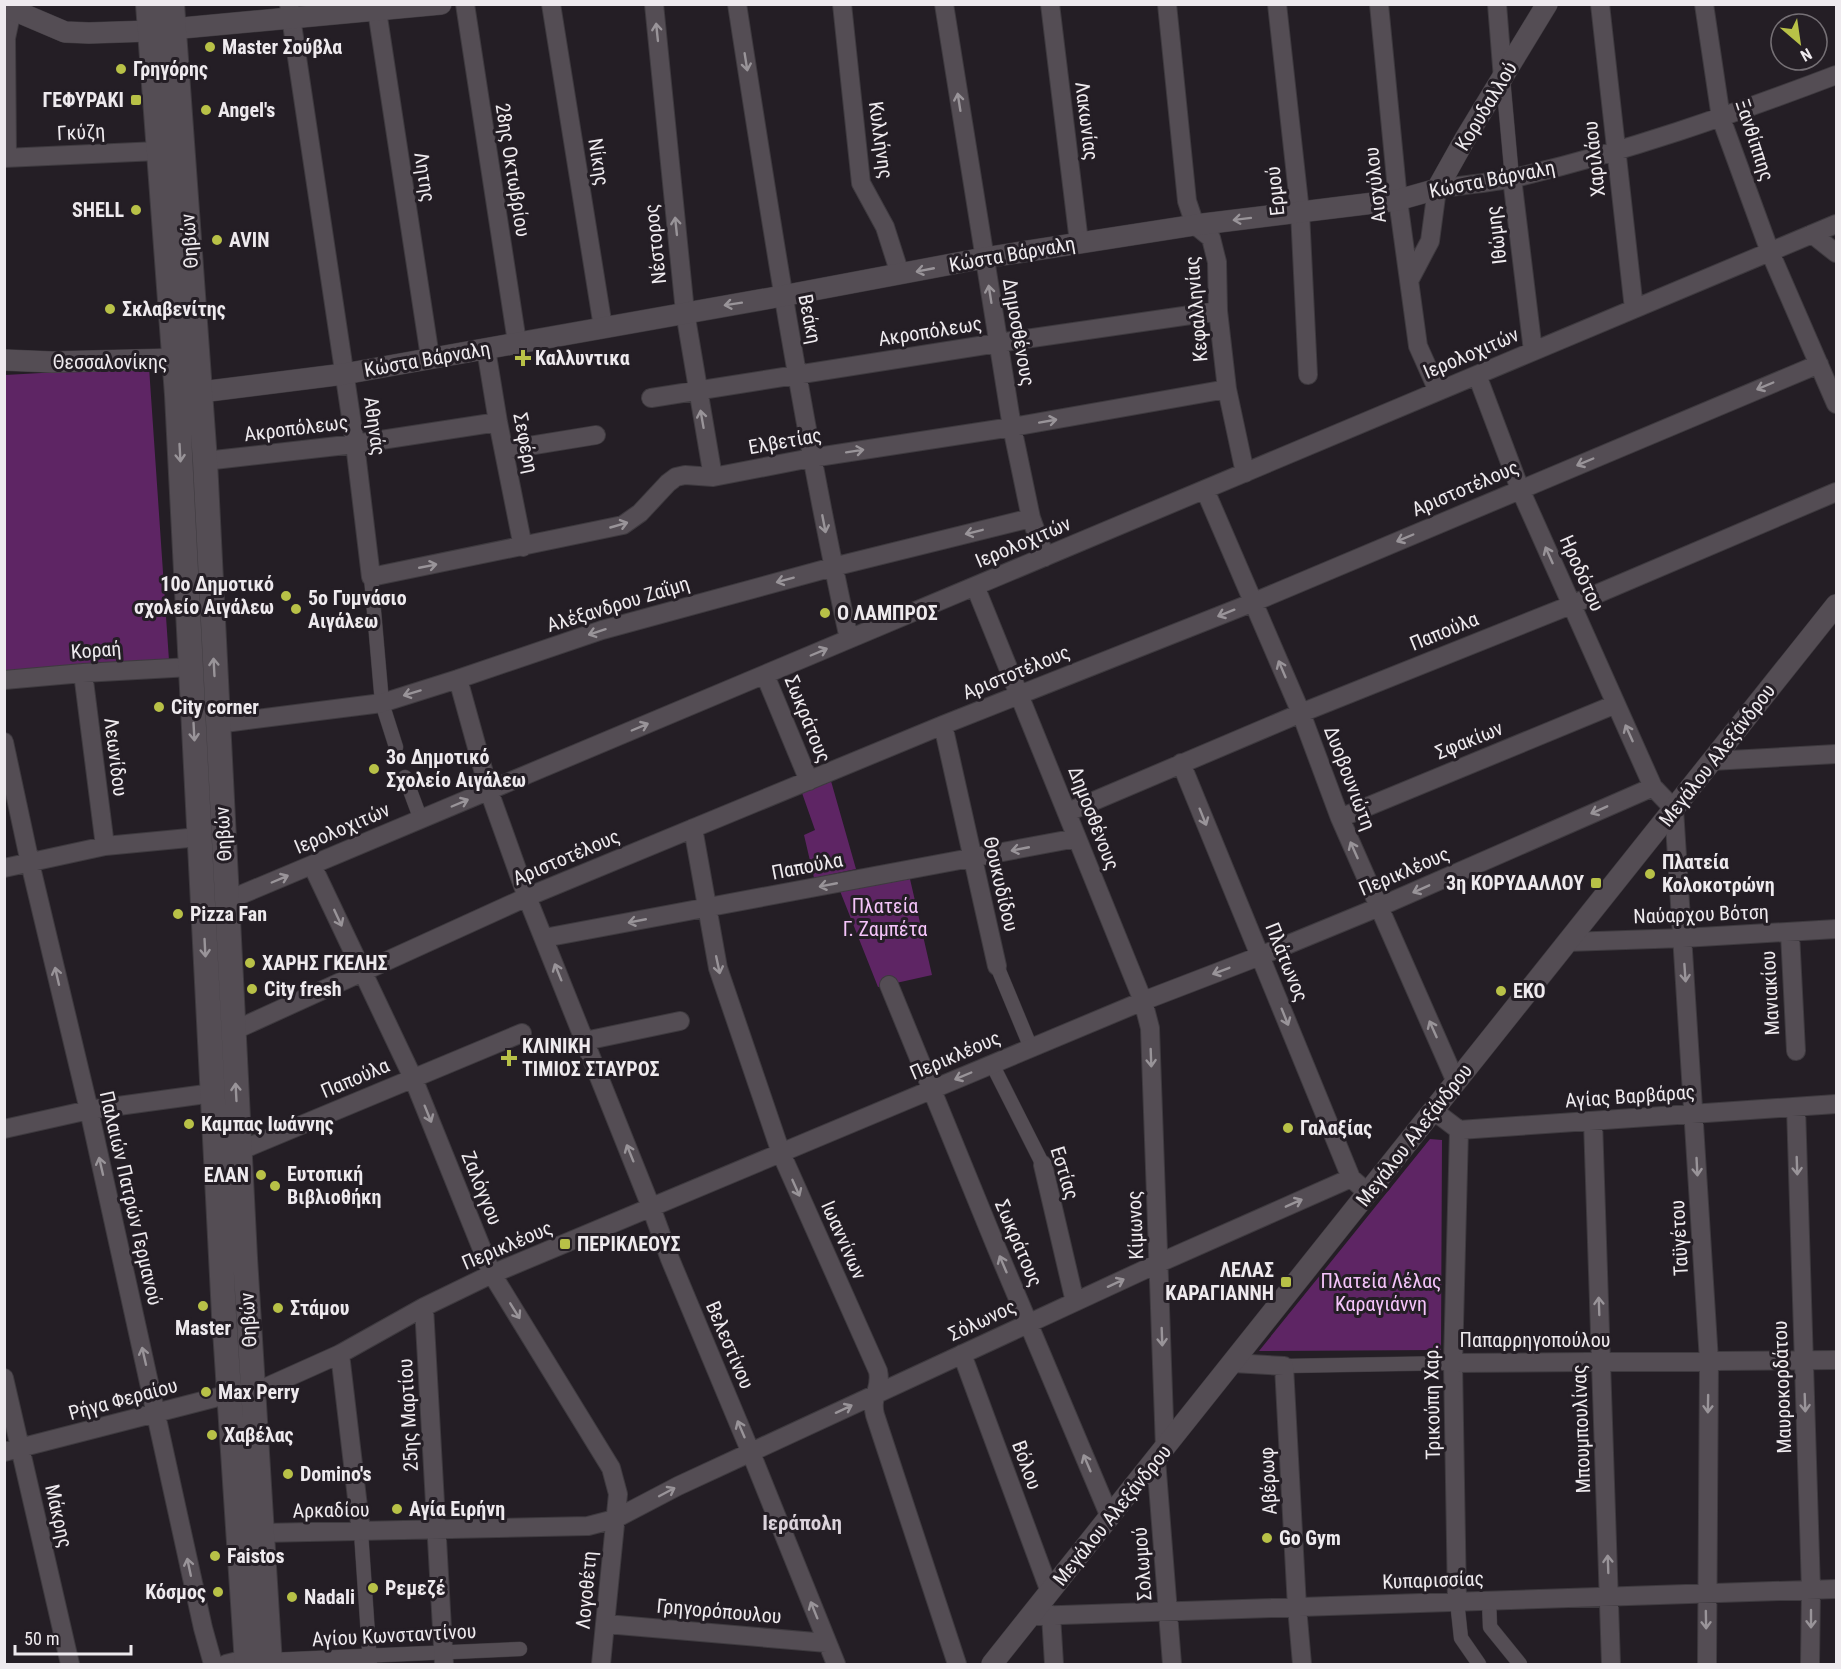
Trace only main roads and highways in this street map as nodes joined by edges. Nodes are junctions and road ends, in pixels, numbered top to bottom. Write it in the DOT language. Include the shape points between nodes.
graph roads {
  1 [pos="148,4"];
  2 [pos="165,21"];
  3 [pos="189,393"];
  4 [pos="241,1394"];
  5 [pos="252,1663"];
  1 -- 2 [label="main road, Θηβών"];
  2 -- 3 [label="main road, Θηβών"];
  2 -- 3 [label="main road, Θηβών" via="159,151 174,359"];
  3 -- 4 [label="main road, Θηβών, one-way" via="191,667 199,837 213,1093"];
  4 -- 3 [label="main road, Θηβών, one-way" via="239,1151 205,461"];
  4 -- 5 [label="main road, Θηβών"];
  4 -- 5 [label="main road, Θηβών" via="262,1533"];
}
